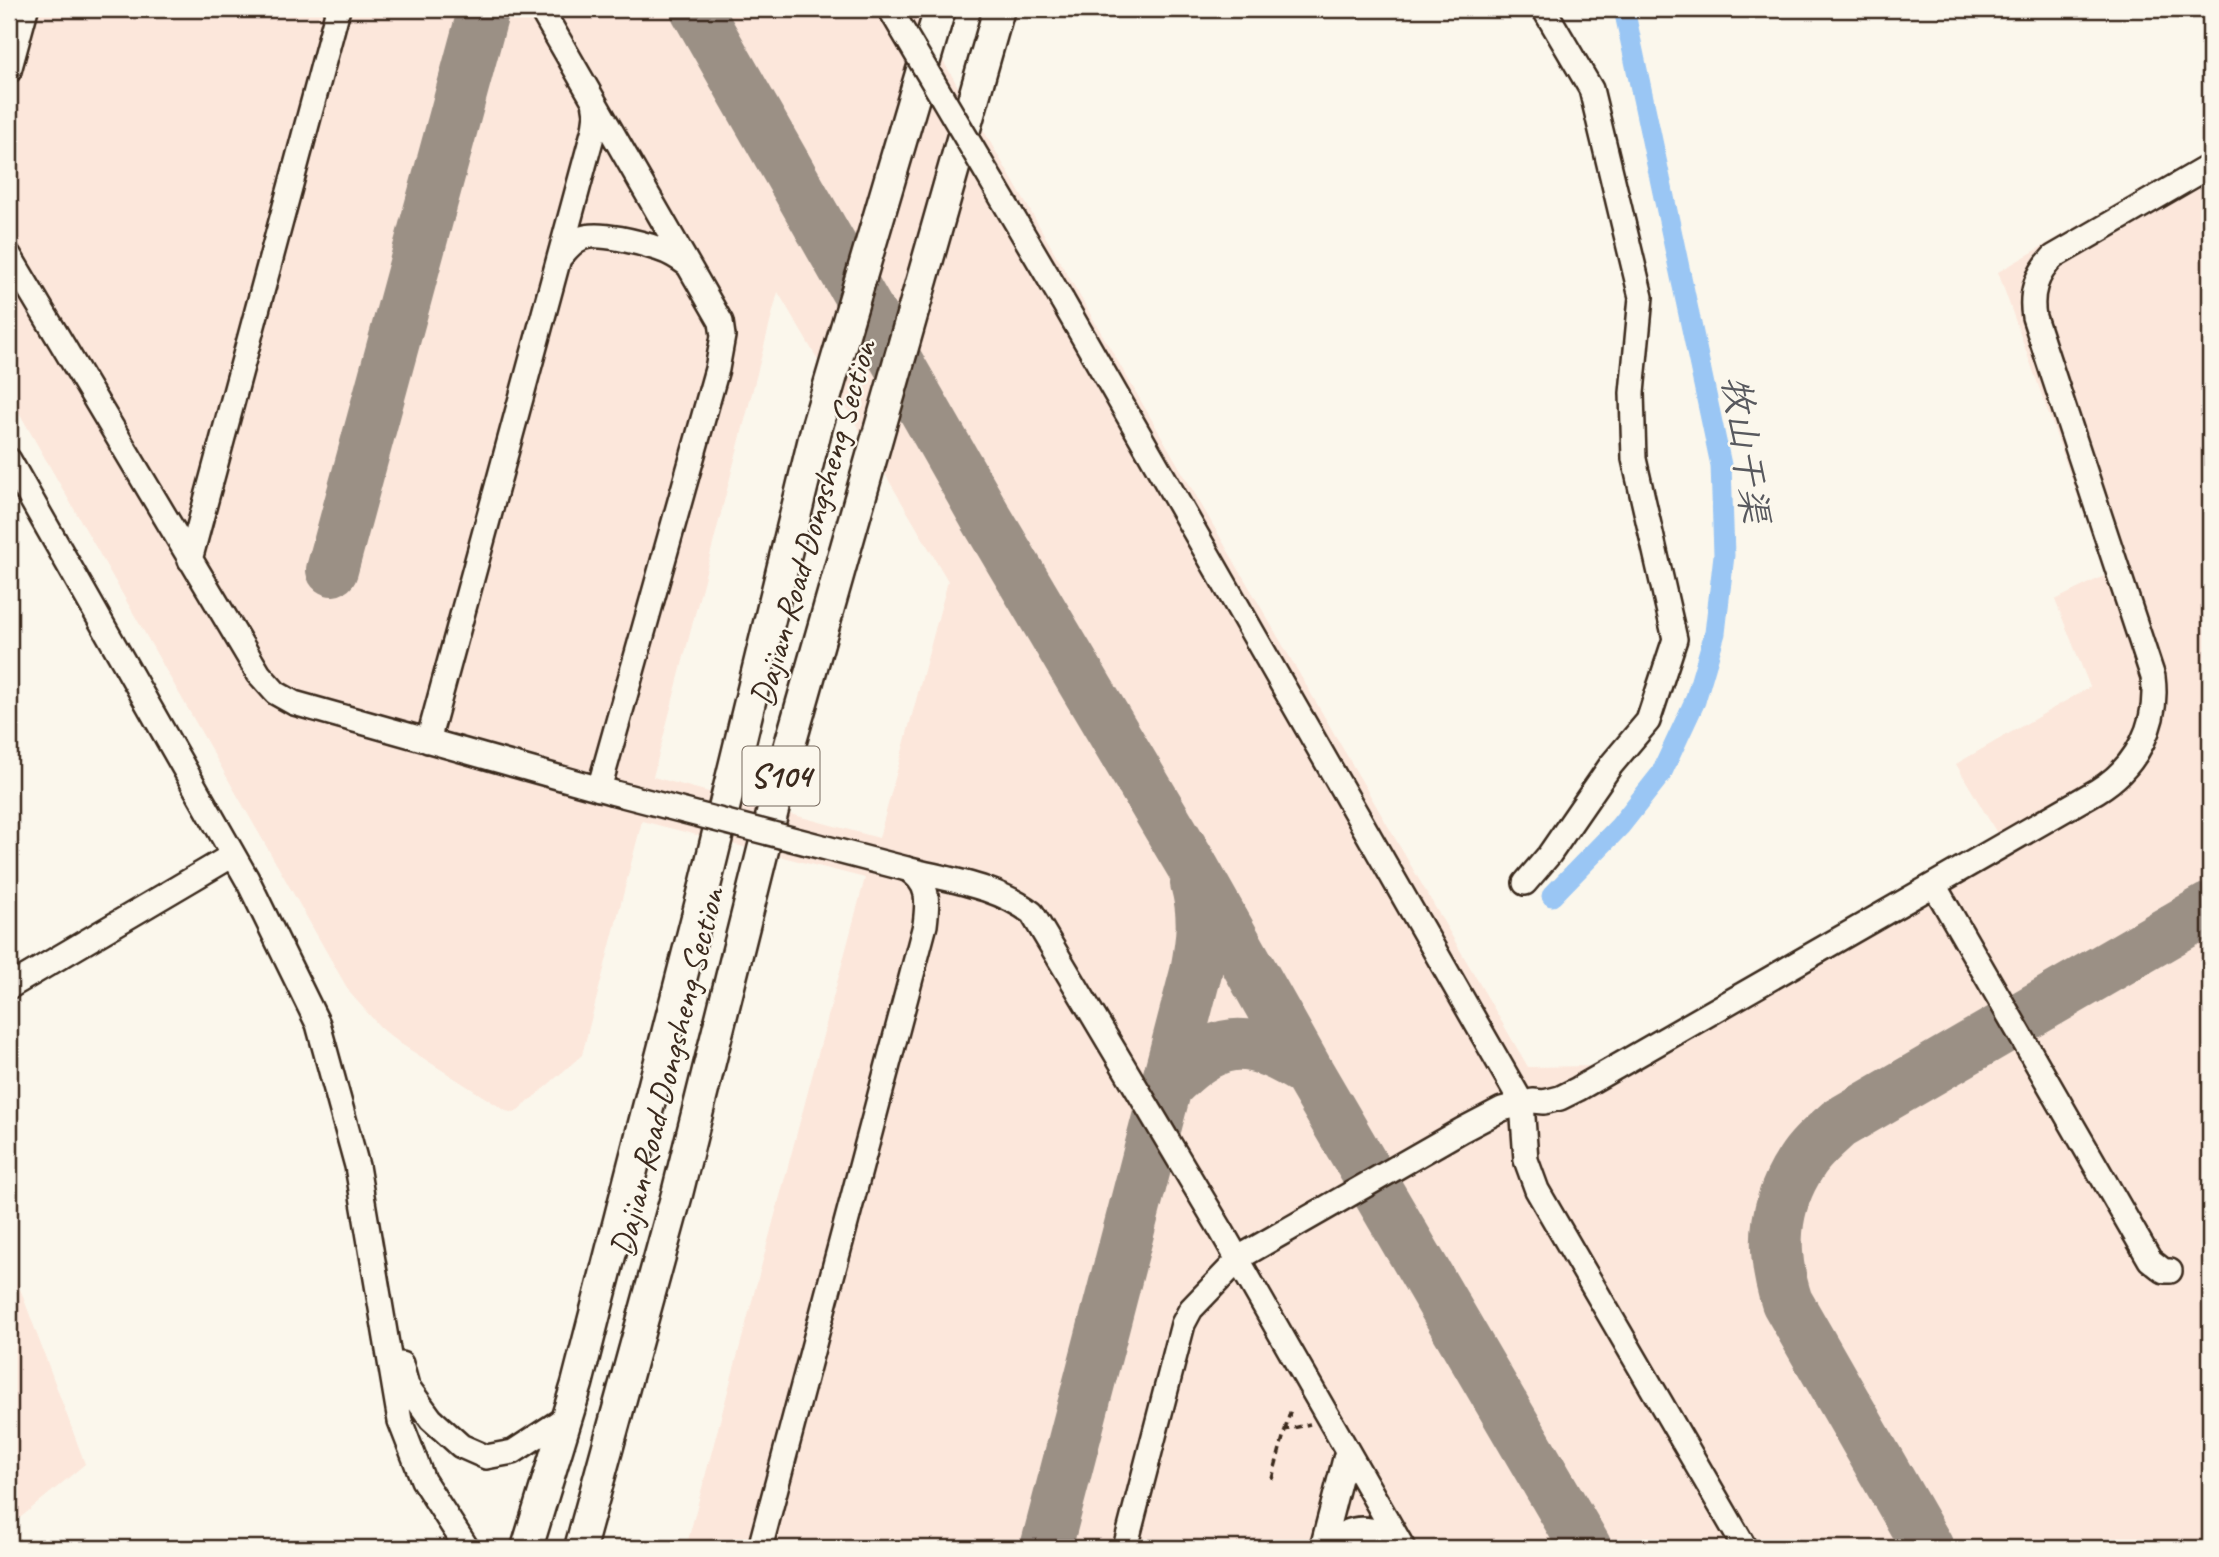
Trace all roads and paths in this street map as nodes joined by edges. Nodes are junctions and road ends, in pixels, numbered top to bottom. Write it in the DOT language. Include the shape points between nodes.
graph roads {
  1 [pos="26,9"];
  2 [pos="338,9"];
  3 [pos="541,9"];
  4 [pos="890,9"];
  5 [pos="940,9"];
  6 [pos="999,9"];
  7 [pos="1544,9"];
  8 [pos="9,71"];
  9 [pos="591,95"];
  10 [pos="2210,166"];
  11 [pos="574,204"];
  12 [pos="600,236"];
  13 [pos="9,255"];
  14 [pos="561,256"];
  15 [pos="688,265"];
  16 [pos="9,460"];
  17 [pos="190,560"];
  18 [pos="428,741"];
  19 [pos="605,791"];
  20 [pos="233,855"];
  21 [pos="907,869"];
  22 [pos="1525,884"];
  23 [pos="1934,885"];
  24 [pos="9,987"];
  25 [pos="1522,1103"];
  26 [pos="1238,1259"];
  27 [pos="2170,1270"];
  28 [pos="377,1284"];
  29 [pos="1291,1409"];
  30 [pos="568,1416"];
  31 [pos="1329,1419"];
  32 [pos="1285,1430"];
  33 [pos="1347,1451"];
  34 [pos="1272,1479"];
  35 [pos="597,1486"];
  36 [pos="546,1488"];
  37 [pos="1401,1546"];
  38 [pos="467,1548"];
  39 [pos="510,1548"];
  40 [pos="527,1548"];
  41 [pos="580,1548"];
  42 [pos="603,1548"];
  43 [pos="760,1548"];
  44 [pos="1125,1548"];
  45 [pos="1324,1548"];
  46 [pos="1745,1548"];
  1 -- 8 [label="street"];
  2 -- 17 [label="street"];
  3 -- 9 [label="street"];
  4 -- 25 [label="street, bridge"];
  5 -- 30 [label="main road, Dajian Road Dongsheng Section / S104" via="817,426"];
  6 -- 35 [label="main road, Dajian Road Dongsheng Section / S104" via="785,762 677,1194"];
  7 -- 22 [label="street" via="1591,89 1641,297 1632,393 1634,459 1675,639 1648,720"];
  9 -- 11 [label="street" via="594,129"];
  9 -- 15 [label="street"];
  10 -- 23 [label="street" via="2053,257 2036,279 2032,300 2153,677 2154,703 2146,735 2129,764 2109,784"];
  11 -- 12 [label="street" via="581,219"];
  11 -- 14 [label="street"];
  12 -- 14 [label="street" via="584,237"];
  12 -- 15 [label="street" via="659,249"];
  13 -- 17 [label="street"];
  14 -- 18 [label="street"];
  15 -- 19 [label="street" via="723,336"];
  16 -- 20 [label="street"];
  17 -- 18 [label="street" via="258,674 276,693 294,704"];
  18 -- 19 [label="street"];
  19 -- 21 [label="street, bridge"];
  20 -- 24 [label="street"];
  20 -- 28 [label="street" via="318,1024 356,1166"];
  21 -- 26 [label="street" via="1002,894 1032,913"];
  21 -- 43 [label="street" via="923,883 928,906 925,925"];
  23 -- 25 [label="street" via="1578,1089 1560,1098"];
  23 -- 27 [label="street" via="2150,1260 2164,1271"];
  25 -- 26 [label="street" via="1462,1130"];
  25 -- 46 [label="street" via="1526,1160 1537,1190"];
  26 -- 31 [label="street"];
  26 -- 44 [label="street" via="1191,1309 1183,1324"];
  28 -- 30 [label="street" via="407,1386 431,1419 461,1446 486,1457 513,1452"];
  28 -- 38 [label="street" via="400,1422 423,1480"];
  29 -- 32 [label="path"];
  30 -- 36 [label="main road, Dajian Road Dongsheng Section / S104"];
  31 -- 32 [label="path"];
  31 -- 33 [label="street"];
  32 -- 34 [label="path"];
  33 -- 37 [label="street"];
  33 -- 45 [label="street"];
  35 -- 41 [label="main road, Dajian Road Dongsheng Section / S104"];
  35 -- 42 [label="main road"];
  36 -- 39 [label="main road"];
  36 -- 40 [label="main road, Dajian Road Dongsheng Section / S104"];
  37 -- 45 [label="street" via="1385,1533 1358,1528"];
}
